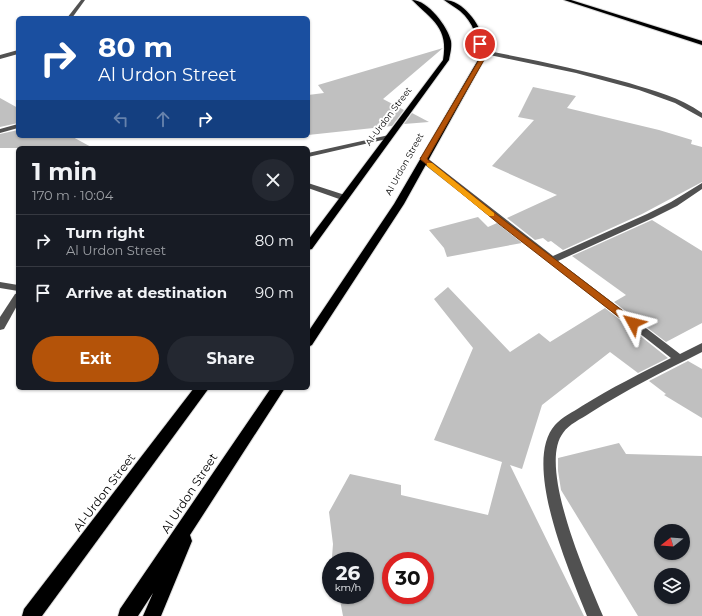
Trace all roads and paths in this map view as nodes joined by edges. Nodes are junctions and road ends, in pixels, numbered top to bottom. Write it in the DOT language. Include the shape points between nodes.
graph roads {
  1 [pos="82,0"];
  2 [pos="415,0"];
  3 [pos="447,0"];
  4 [pos="566,0"];
  5 [pos="70,16"];
  6 [pos="702,43"];
  7 [pos="482,52"];
  8 [pos="16,53"];
  9 [pos="0,57"];
  10 [pos="702,116"];
  11 [pos="16,127"];
  12 [pos="0,132"];
  13 [pos="388,137"];
  14 [pos="310,155"];
  15 [pos="423,159"];
  16 [pos="702,185"];
  17 [pos="310,186"];
  18 [pos="345,198"];
  19 [pos="310,244"];
  20 [pos="552,260"];
  21 [pos="0,285"];
  22 [pos="16,288"];
  23 [pos="16,299"];
  24 [pos="0,326"];
  25 [pos="310,339"];
  26 [pos="702,347"];
  27 [pos="679,359"];
  28 [pos="200,390"];
  29 [pos="277,390"];
  30 [pos="194,516"];
  31 [pos="30,616"];
  32 [pos="127,616"];
  33 [pos="152,616"];
  34 [pos="595,616"];
  1 -- 5 [label="street"];
  2 -- 13 [label="highway, Al-Urdon Street" via="427,9 444,29 448,53 446,60"];
  3 -- 7 [label="highway" via="472,19 477,28"];
  4 -- 6 [label="main road"];
  7 -- 10 [label="street" via="549,64 619,82 668,97"];
  7 -- 15 [label="highway, Al Urdon Street" via="482,60"];
  8 -- 9 [label="street"];
  11 -- 12 [label="street"];
  13 -- 14 [label="street"];
  13 -- 18 [label="highway, Al-Urdon Street"];
  15 -- 20 [label="street"];
  15 -- 25 [label="highway, Al Urdon Street" via="399,204"];
  16 -- 20 [label="street" via="650,216"];
  17 -- 18 [label="street"];
  18 -- 19 [label="highway, Al-Urdon Street"];
  20 -- 27 [label="street"];
  21 -- 22 [label="street"];
  23 -- 24 [label="street"];
  26 -- 27 [label="street"];
  27 -- 34 [label="street" via="595,403 556,432 551,441 550,477 556,502 573,562"];
  28 -- 31 [label="highway, Al-Urdon Street"];
  29 -- 30 [label="highway, Al Urdon Street"];
  30 -- 32 [label="highway, Al Urdon Street"];
  30 -- 33 [label="highway"];
}
